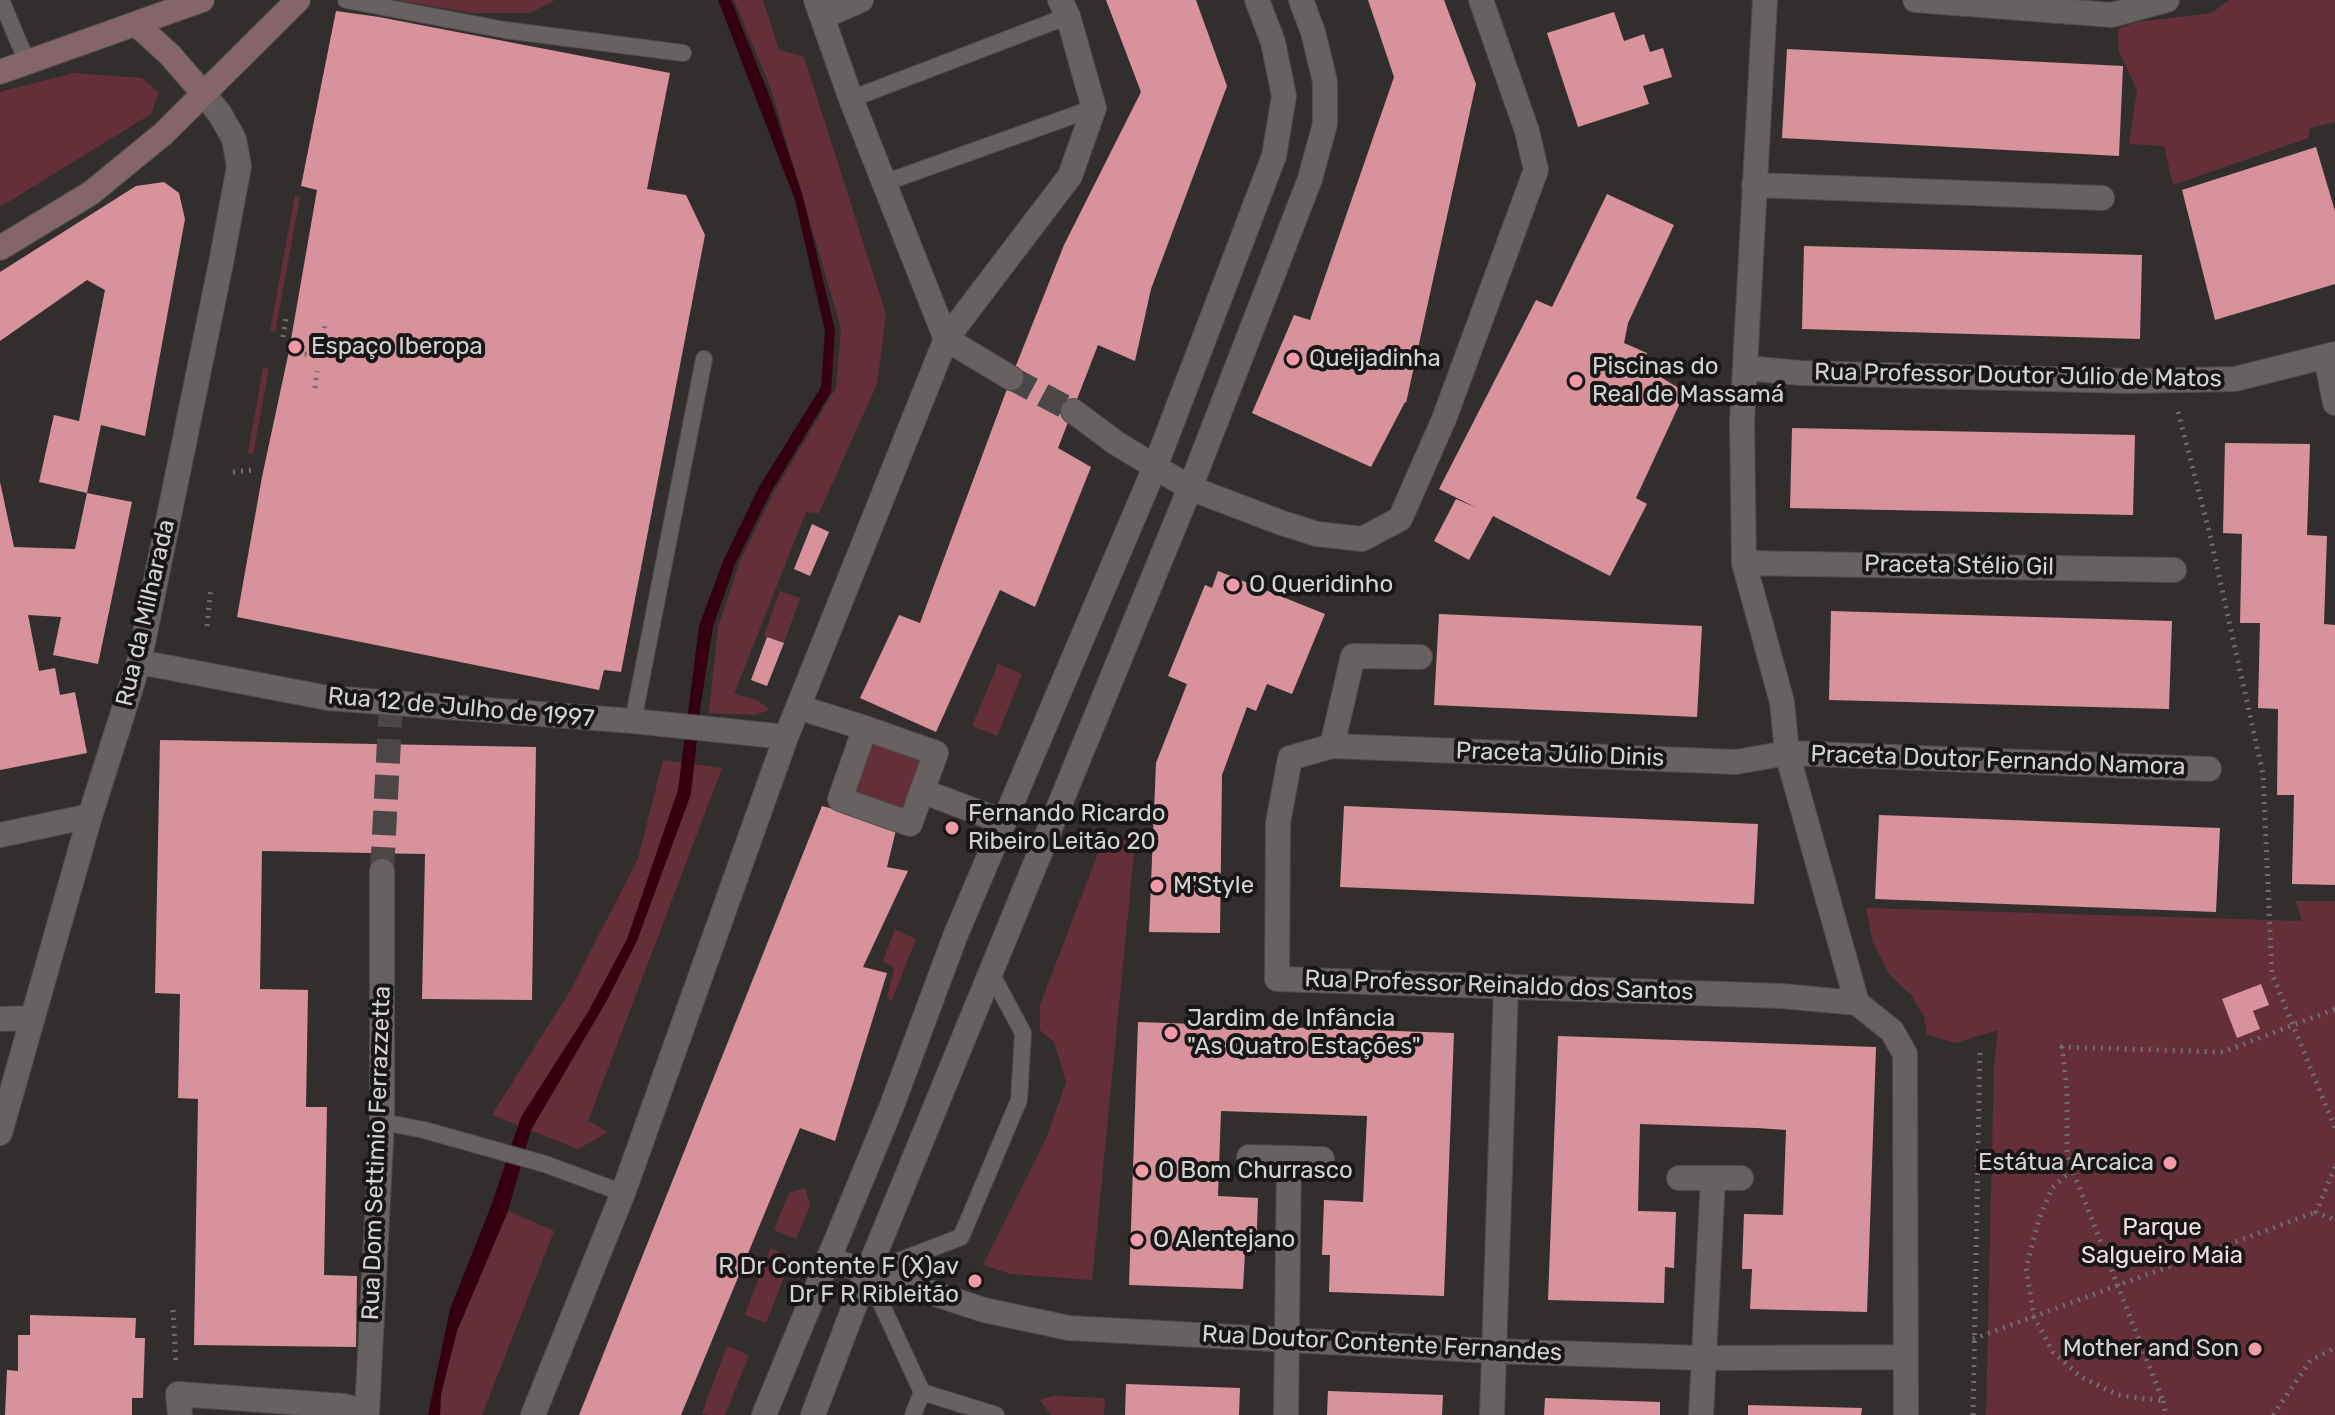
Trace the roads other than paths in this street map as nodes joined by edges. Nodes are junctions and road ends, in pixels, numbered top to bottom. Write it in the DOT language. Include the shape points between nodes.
graph roads {
  1 [pos="1,0"];
  2 [pos="202,0"];
  3 [pos="298,0"];
  4 [pos="346,0"];
  5 [pos="861,0"];
  6 [pos="1257,0"];
  7 [pos="1301,0"];
  8 [pos="1481,0"];
  9 [pos="1765,0"];
  10 [pos="1915,0"];
  11 [pos="2163,1"];
  12 [pos="1064,8"];
  13 [pos="819,9"];
  14 [pos="136,24"];
  15 [pos="683,53"];
  16 [pos="27,62"];
  17 [pos="0,72"];
  18 [pos="203,93"];
  19 [pos="851,99"];
  20 [pos="1094,108"];
  21 [pos="884,183"];
  22 [pos="1754,185"];
  23 [pos="2102,198"];
  24 [pos="0,248"];
  25 [pos="946,339"];
  26 [pos="2331,356"];
  27 [pos="704,359"];
  28 [pos="1746,368"];
  29 [pos="1011,378"];
  30 [pos="2335,403"];
  31 [pos="1073,411"];
  32 [pos="1155,467"];
  33 [pos="1190,488"];
  34 [pos="1744,563"];
  35 [pos="2174,570"];
  36 [pos="1420,657"];
  37 [pos="139,662"];
  38 [pos="798,707"];
  39 [pos="633,721"];
  40 [pos="865,728"];
  41 [pos="786,737"];
  42 [pos="1332,746"];
  43 [pos="1787,753"];
  44 [pos="2209,769"];
  45 [pos="922,791"];
  46 [pos="90,816"];
  47 [pos="1004,822"];
  48 [pos="0,835"];
  49 [pos="382,871"];
  50 [pos="991,973"];
  51 [pos="1506,986"];
  52 [pos="1857,1003"];
  53 [pos="31,1018"];
  54 [pos="0,1019"];
  55 [pos="382,1122"];
  56 [pos="0,1133"];
  57 [pos="1249,1157"];
  58 [pos="1289,1158"];
  59 [pos="1322,1159"];
  60 [pos="1679,1178"];
  61 [pos="1713,1178"];
  62 [pos="1741,1178"];
  63 [pos="623,1193"];
  64 [pos="828,1259"];
  65 [pos="867,1273"];
  66 [pos="1288,1340"];
  67 [pos="1493,1351"];
  68 [pos="1906,1357"];
  69 [pos="1702,1358"];
  70 [pos="922,1392"];
  71 [pos="179,1405"];
  72 [pos="359,1412"];
  73 [pos="533,1415"];
  74 [pos="764,1415"];
  75 [pos="813,1415"];
  76 [pos="913,1415"];
  77 [pos="996,1415"];
  78 [pos="1286,1415"];
  79 [pos="1492,1415"];
  80 [pos="1701,1415"];
  81 [pos="1906,1415"];
  1 -- 16 [label="lane"];
  2 -- 14 [label="main road"];
  3 -- 18 [label="main road"];
  4 -- 15 [label="lane" via="505,30"];
  5 -- 13 [label="street"];
  6 -- 32 [label="street" via="1273,42 1284,96 1274,156"];
  7 -- 33 [label="street" via="1325,82 1325,124 1310,179"];
  8 -- 33 [label="street" via="1536,170 1444,419 1400,519 1362,539 1317,534"];
  9 -- 22 [label="street"];
  10 -- 11 [label="street" via="2112,15"];
  12 -- 19 [label="lane"];
  12 -- 20 [label="street"];
  13 -- 19 [label="street"];
  14 -- 16 [label="main road"];
  14 -- 18 [label="main road"];
  16 -- 17 [label="main road"];
  18 -- 24 [label="main road" via="91,193"];
  18 -- 37 [label="street, Rua da Milharada" via="234,139 239,166"];
  19 -- 21 [label="street"];
  20 -- 21 [label="lane"];
  20 -- 25 [label="street" via="1070,176"];
  21 -- 25 [label="street"];
  22 -- 23 [label="street"];
  22 -- 28 [label="street"];
  25 -- 29 [label="street"];
  25 -- 38 [label="street"];
  26 -- 28 [label="street, Rua Professor Doutor Júlio de Matos" via="2235,379"];
  26 -- 30 [label="street"];
  27 -- 39 [label="lane"];
  28 -- 34 [label="street"];
  31 -- 32 [label="street"];
  32 -- 33 [label="street"];
  32 -- 47 [label="street"];
  33 -- 50 [label="street"];
  34 -- 35 [label="street, Praceta Stélio Gil"];
  34 -- 43 [label="street" via="1782,702"];
  36 -- 42 [label="street" via="1353,656"];
  37 -- 39 [label="street, Rua 12 de Julho de 1997" via="328,698"];
  37 -- 46 [label="street, Rua da Milharada"];
  38 -- 40 [label="street"];
  38 -- 41 [label="street"];
  39 -- 41 [label="street, Rua 12 de Julho de 1997"];
  40 -- 45 [label="street" via="936,753"];
  40 -- 45 [label="street" via="840,799 910,824"];
  41 -- 63 [label="street"];
  42 -- 43 [label="street, Praceta Júlio Dinis" via="1736,762"];
  42 -- 51 [label="street, Rua Professor Reinaldo dos Santos" via="1290,758 1278,823 1277,979"];
  43 -- 44 [label="street, Praceta Doutor Fernando Namora"];
  43 -- 52 [label="street"];
  45 -- 47 [label="street"];
  46 -- 48 [label="street"];
  46 -- 53 [label="street, Rua da Milharada"];
  47 -- 64 [label="street"];
  49 -- 55 [label="street, Rua Dom Settimio Ferrazzetta"];
  50 -- 65 [label="street"];
  50 -- 65 [label="lane" via="1023,1033 1019,1100 961,1237"];
  51 -- 52 [label="street, Rua Professor Reinaldo dos Santos"];
  51 -- 67 [label="street"];
  52 -- 68 [label="street" via="1892,1031 1905,1054"];
  53 -- 54 [label="street"];
  53 -- 56 [label="street, Rua da Milharada"];
  55 -- 63 [label="lane" via="545,1164"];
  55 -- 72 [label="street, Rua Dom Settimio Ferrazzetta"];
  57 -- 58 [label="street"];
  58 -- 59 [label="street"];
  58 -- 66 [label="street"];
  60 -- 61 [label="street"];
  61 -- 62 [label="street"];
  61 -- 69 [label="street"];
  63 -- 73 [label="street"];
  64 -- 65 [label="street, Rua Doutor Contente Fernandes"];
  64 -- 74 [label="street"];
  65 -- 66 [label="street, Rua Doutor Contente Fernandes" via="984,1310 1069,1328"];
  65 -- 70 [label="lane"];
  65 -- 75 [label="street"];
  66 -- 67 [label="street, Rua Doutor Contente Fernandes"];
  66 -- 78 [label="street"];
  67 -- 69 [label="street, Rua Doutor Contente Fernandes"];
  67 -- 79 [label="street"];
  68 -- 69 [label="street, Rua Doutor Contente Fernandes"];
  68 -- 81 [label="street"];
  69 -- 80 [label="street"];
  70 -- 76 [label="lane"];
  70 -- 77 [label="lane"];
  71 -- 72 [label="street, Rua Dom Settimio Ferrazzetta"];
}
